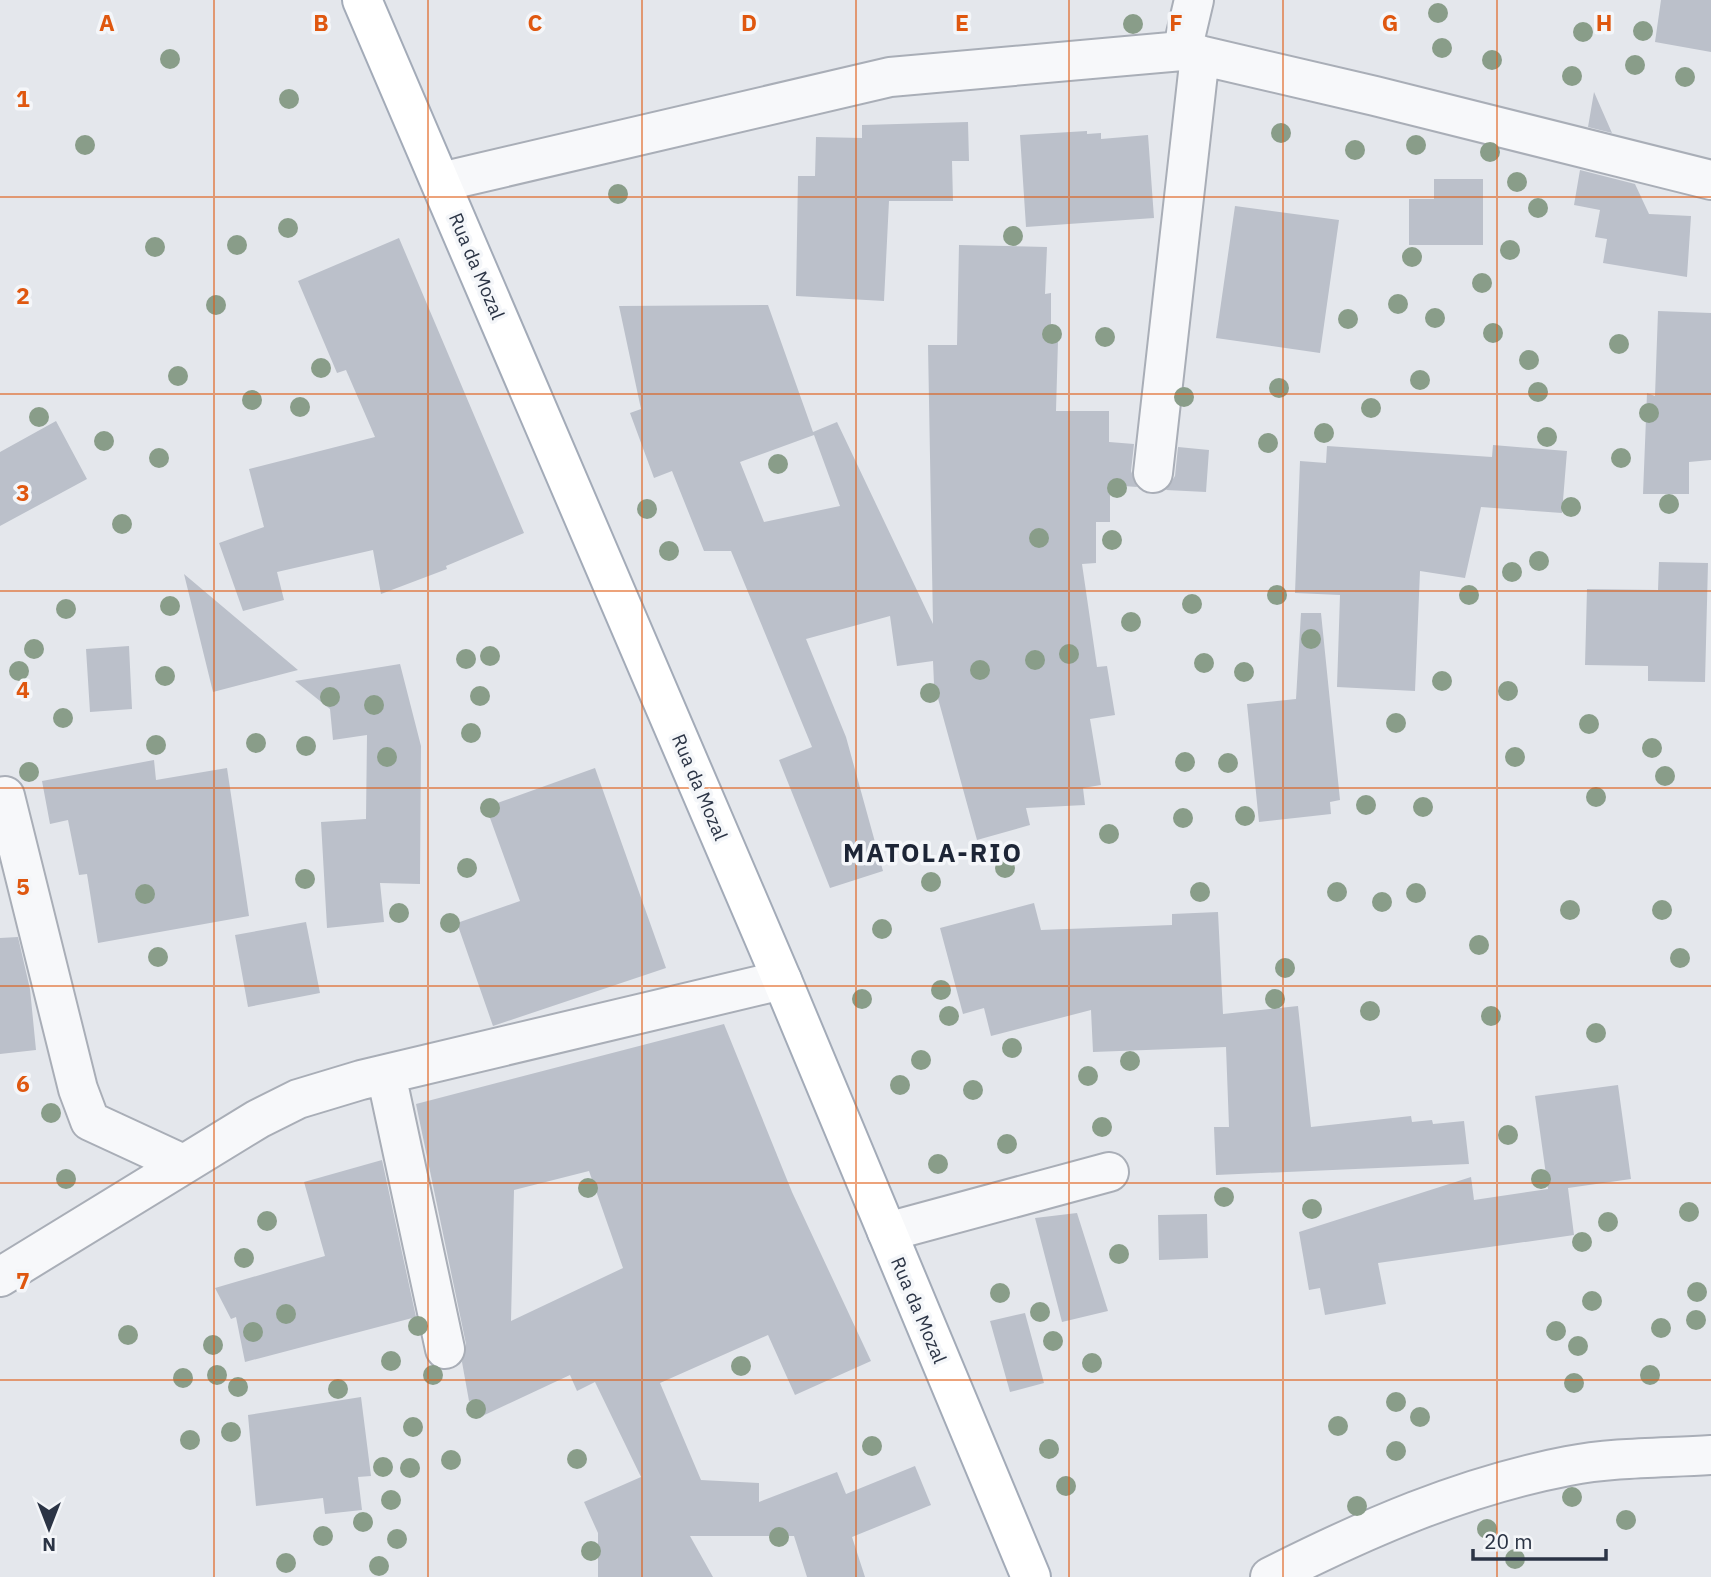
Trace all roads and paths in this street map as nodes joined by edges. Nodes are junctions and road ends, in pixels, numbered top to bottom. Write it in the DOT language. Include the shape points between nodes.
graph roads {
  1 [pos="362,0"];
  2 [pos="1194,0"];
  3 [pos="1191,53"];
  4 [pos="1711,180"];
  5 [pos="441,182"];
  6 [pos="1153,473"];
  7 [pos="5,796"];
  8 [pos="782,980"];
  9 [pos="386,1074"];
  10 [pos="183,1164"];
  11 [pos="1109,1172"];
  12 [pos="887,1233"];
  13 [pos="0,1277"];
  14 [pos="445,1349"];
  15 [pos="1711,1455"];
  16 [pos="1031,1577"];
  17 [pos="1270,1577"];
  1 -- 5 [label="main road, Rua da Mozal"];
  2 -- 3 [label="street"];
  3 -- 4 [label="street"];
  3 -- 5 [label="street" via="890,76"];
  3 -- 6 [label="street"];
  5 -- 8 [label="main road, Rua da Mozal"];
  7 -- 10 [label="street" via="78,1089 90,1121"];
  8 -- 9 [label="street"];
  8 -- 12 [label="main road, Rua da Mozal"];
  9 -- 10 [label="street" via="298,1099"];
  9 -- 14 [label="street"];
  10 -- 13 [label="street"];
  11 -- 12 [label="street"];
  12 -- 16 [label="main road, Rua da Mozal"];
  15 -- 17 [label="street" via="1570,1466 1478,1487 1422,1507"];
}
